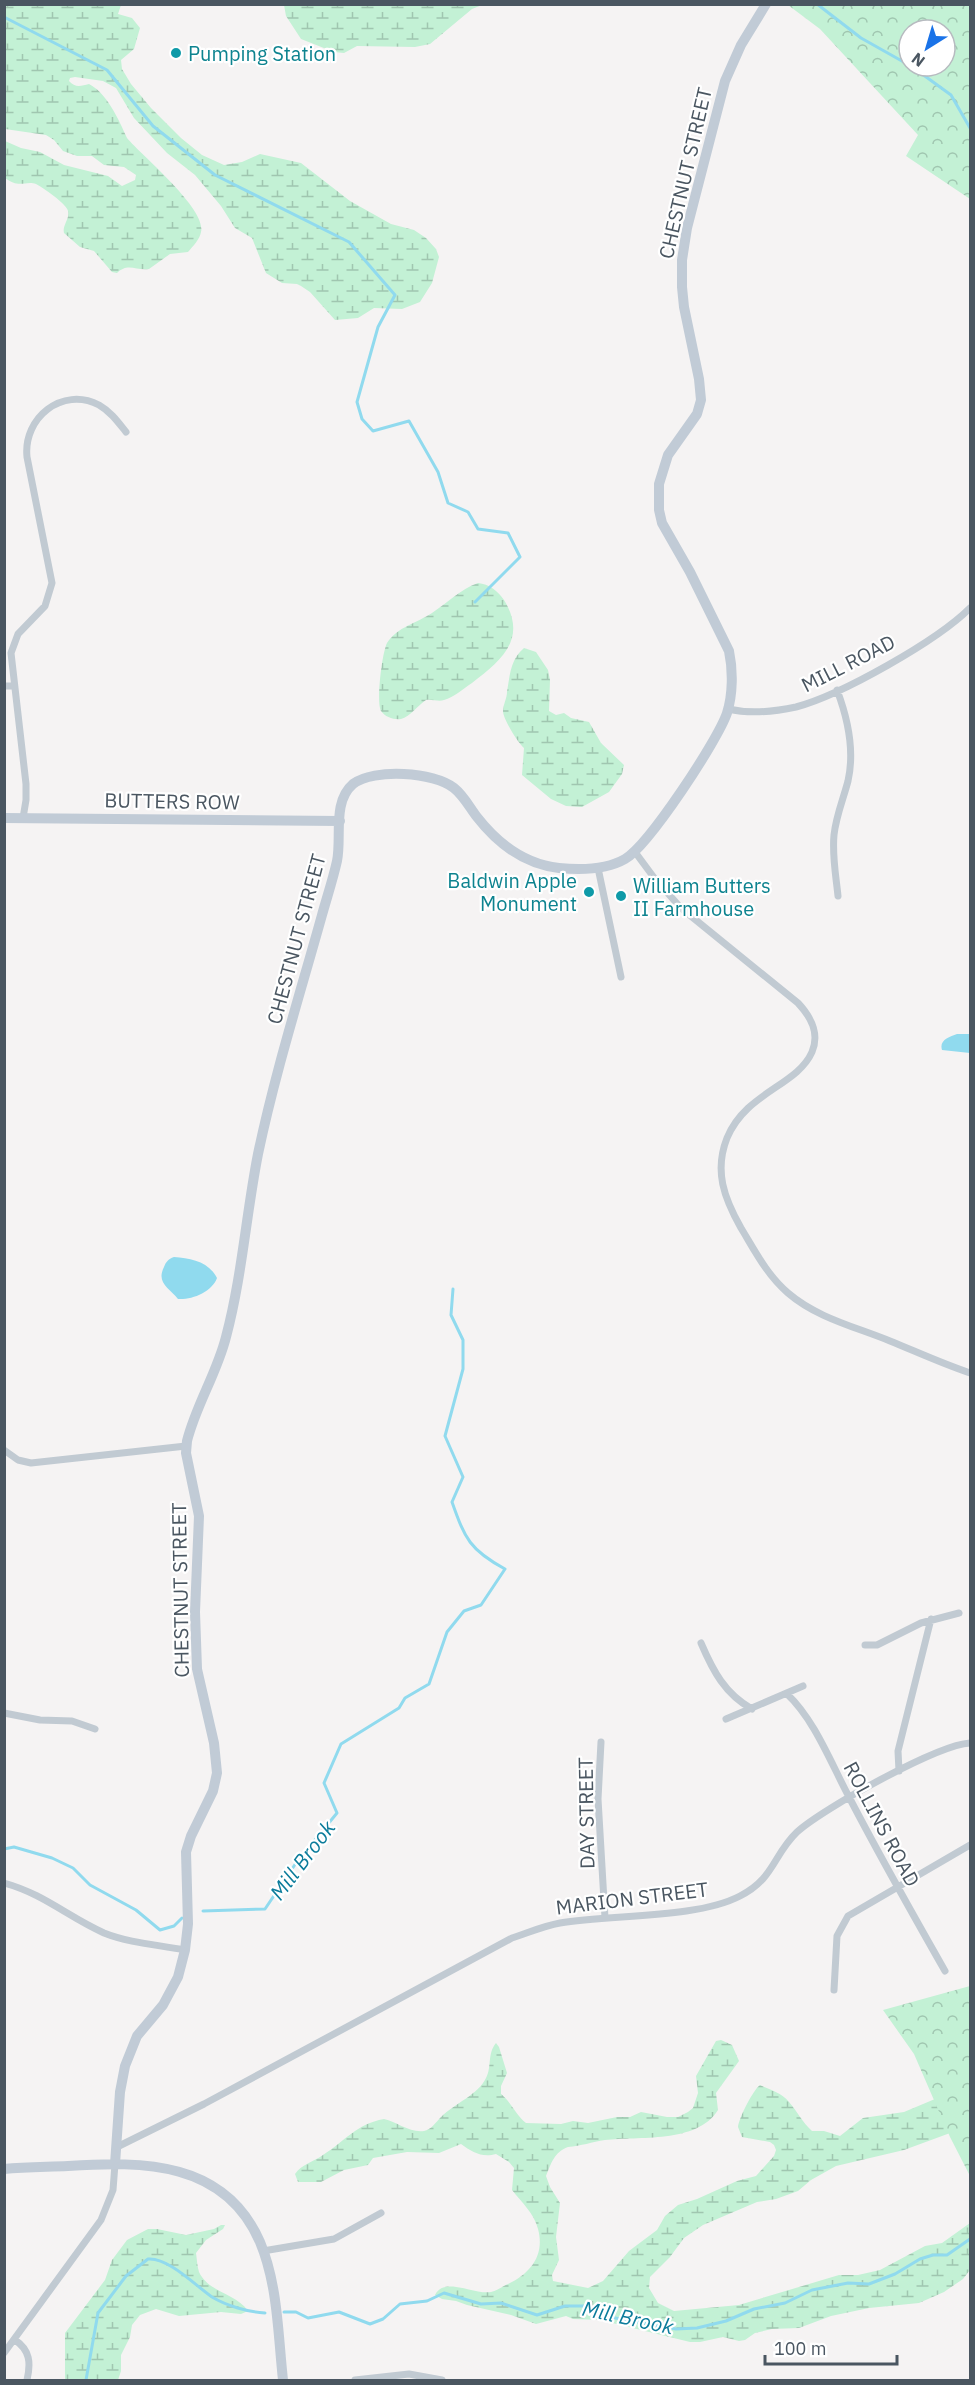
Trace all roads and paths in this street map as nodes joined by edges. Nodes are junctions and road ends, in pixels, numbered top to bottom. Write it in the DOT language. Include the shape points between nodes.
graph roads {
  1 [pos="766,4"];
  2 [pos="126,432"];
  3 [pos="970,609"];
  4 [pos="4,686"];
  5 [pos="14,686"];
  6 [pos="837,690"];
  7 [pos="728,709"];
  8 [pos="4,818"];
  9 [pos="23,818"];
  10 [pos="340,821"];
  11 [pos="635,852"];
  12 [pos="598,868"];
  13 [pos="838,896"];
  14 [pos="621,977"];
  15 [pos="970,1373"];
  16 [pos="186,1446"];
  17 [pos="4,1450"];
  18 [pos="959,1613"];
  19 [pos="931,1619"];
  20 [pos="701,1643"];
  21 [pos="865,1645"];
  22 [pos="803,1686"];
  23 [pos="787,1694"];
  24 [pos="752,1709"];
  25 [pos="4,1713"];
  26 [pos="726,1719"];
  27 [pos="95,1729"];
  28 [pos="601,1742"];
  29 [pos="970,1743"];
  30 [pos="899,1771"];
  31 [pos="849,1798"];
  32 [pos="970,1845"];
  33 [pos="4,1883"];
  34 [pos="896,1886"];
  35 [pos="605,1918"];
  36 [pos="185,1950"];
  37 [pos="945,1971"];
  38 [pos="834,1990"];
  39 [pos="117,2147"];
  40 [pos="115,2164"];
  41 [pos="4,2169"];
  42 [pos="381,2213"];
  43 [pos="263,2251"];
  44 [pos="15,2340"];
  45 [pos="4,2353"];
  46 [pos="27,2380"];
  47 [pos="283,2380"];
  48 [pos="355,2380"];
  49 [pos="442,2380"];
  1 -- 7 [label="street, CHESTNUT STREET" via="725,81 687,228 682,287 700,400 697,414 668,455 659,491 665,531 729,651"];
  2 -- 5 [label="street" via="104,408 74,399 45,410 32,428 27,457 52,584 42,610 14,641"];
  3 -- 6 [label="street, MILL ROAD" via="941,632"];
  4 -- 5 [label="street"];
  5 -- 9 [label="street" via="26,784"];
  6 -- 7 [label="street, MILL ROAD" via="784,709"];
  6 -- 13 [label="street" via="851,749 848,782 834,834"];
  7 -- 11 [label="street, CHESTNUT STREET" via="700,763"];
  8 -- 9 [label="street, BUTTERS ROW"];
  9 -- 10 [label="street, BUTTERS ROW"];
  10 -- 12 [label="street, CHESTNUT STREET" via="346,792 363,778 381,774 423,777 453,788 495,837 525,859 559,868"];
  10 -- 16 [label="street, CHESTNUT STREET" via="336,867 262,1137 226,1339"];
  11 -- 12 [label="street, CHESTNUT STREET"];
  11 -- 15 [label="street" via="681,909 792,997 814,1028 815,1041 808,1058 748,1106 731,1129 724,1147 724,1197 761,1263 778,1284 811,1310"];
  12 -- 14 [label="street"];
  16 -- 17 [label="street" via="31,1463"];
  16 -- 36 [label="street, CHESTNUT STREET" via="199,1516 197,1669 217,1773 186,1852"];
  18 -- 19 [label="street"];
  19 -- 21 [label="street" via="878,1645"];
  19 -- 30 [label="street" via="898,1751"];
  20 -- 24 [label="street" via="722,1683"];
  22 -- 23 [label="street"];
  23 -- 24 [label="street"];
  23 -- 31 [label="street, ROLLINS ROAD" via="817,1736"];
  24 -- 26 [label="street"];
  25 -- 27 [label="street" via="72,1721"];
  28 -- 35 [label="street, DAY STREET" via="598,1799"];
  29 -- 30 [label="street, MARION STREET"];
  30 -- 31 [label="street, MARION STREET"];
  31 -- 34 [label="street, ROLLINS ROAD"];
  31 -- 35 [label="street, MARION STREET" via="795,1834 764,1879 741,1896 699,1908"];
  32 -- 34 [label="street"];
  33 -- 36 [label="street" via="42,1897 110,1935"];
  34 -- 37 [label="street, ROLLINS ROAD"];
  34 -- 38 [label="street" via="852,1912 843,1923 836,1941"];
  35 -- 39 [label="street, MARION STREET" via="555,1924 512,1938"];
  36 -- 39 [label="street, CHESTNUT STREET" via="172,1992 137,2036 128,2057 120,2091"];
  39 -- 40 [label="street, CHESTNUT STREET"];
  40 -- 41 [label="street"];
  40 -- 43 [label="street" via="171,2168 208,2183 242,2212"];
  40 -- 44 [label="street" via="112,2190 101,2220"];
  42 -- 43 [label="street" via="334,2238"];
  43 -- 47 [label="street" via="274,2301"];
  44 -- 45 [label="street"];
  44 -- 46 [label="street" via="27,2353"];
  48 -- 49 [label="street" via="409,2374"];
}
